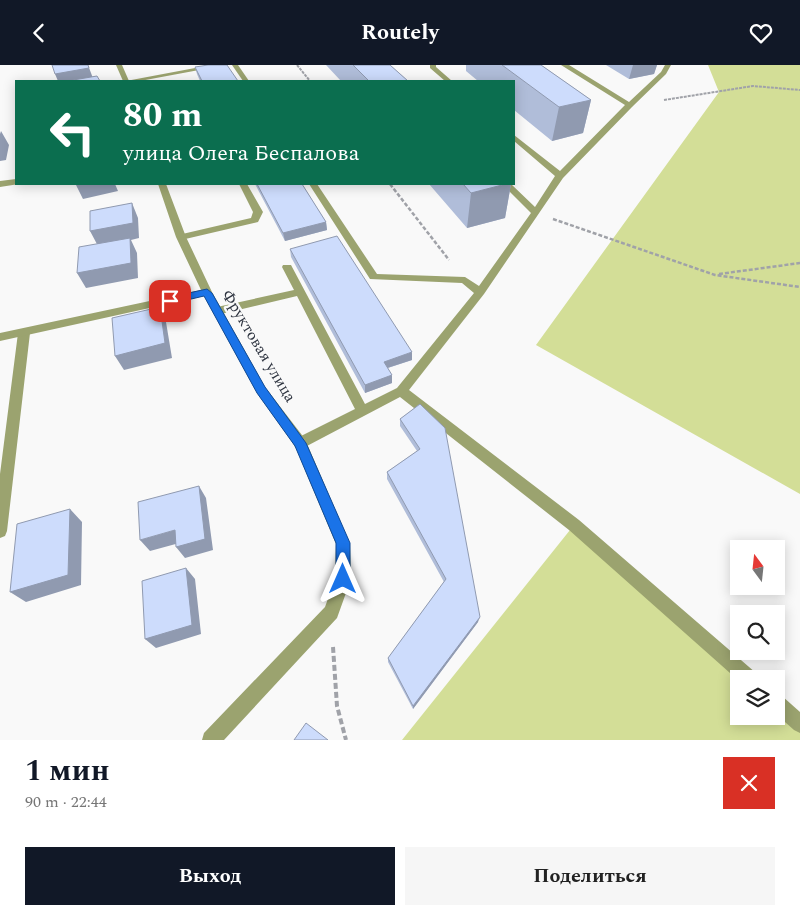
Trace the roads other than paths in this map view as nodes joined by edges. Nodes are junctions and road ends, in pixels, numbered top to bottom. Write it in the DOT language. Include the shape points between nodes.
graph roads {
  1 [pos="119,65"];
  2 [pos="179,65"];
  3 [pos="223,65"];
  4 [pos="235,65"];
  5 [pos="434,65"];
  6 [pos="564,65"];
  7 [pos="662,68"];
  8 [pos="182,72"];
  9 [pos="127,80"];
  10 [pos="134,80"];
  11 [pos="186,80"];
  12 [pos="245,80"];
  13 [pos="448,80"];
  14 [pos="629,105"];
  15 [pos="515,138"];
  16 [pos="560,176"];
  17 [pos="15,182"];
  18 [pos="0,184"];
  19 [pos="162,185"];
  20 [pos="244,185"];
  21 [pos="314,185"];
  22 [pos="507,185"];
  23 [pos="536,213"];
  24 [pos="181,237"];
  25 [pos="287,267"];
  26 [pos="300,291"];
  27 [pos="480,292"];
  28 [pos="207,293"];
  29 [pos="217,311"];
  30 [pos="24,333"];
  31 [pos="0,337"];
  32 [pos="401,391"];
  33 [pos="362,411"];
  34 [pos="300,443"];
  35 [pos="0,531"];
  36 [pos="740,670"];
  37 [pos="785,710"];
  38 [pos="800,724"];
  39 [pos="211,740"];
  1 -- 9 [label="street"];
  2 -- 8 [label="street"];
  3 -- 8 [label="street"];
  4 -- 12 [label="street"];
  5 -- 13 [label="street" via="432,67"];
  6 -- 14 [label="street"];
  7 -- 14 [label="street"];
  8 -- 10 [label="street"];
  8 -- 11 [label="street"];
  14 -- 16 [label="street"];
  15 -- 16 [label="street"];
  16 -- 23 [label="street"];
  17 -- 18 [label="street"];
  19 -- 24 [label="street, Фруктовая улица"];
  20 -- 24 [label="street" via="258,212 255,220"];
  21 -- 27 [label="street" via="374,277 465,280"];
  22 -- 23 [label="street"];
  23 -- 27 [label="street"];
  24 -- 28 [label="street, Фруктовая улица"];
  25 -- 26 [label="street"];
  26 -- 29 [label="street"];
  26 -- 33 [label="street"];
  27 -- 32 [label="street"];
  28 -- 29 [label="street, Фруктовая улица"];
  28 -- 30 [label="street"];
  29 -- 34 [label="street, Фруктовая улица" via="261,390"];
  30 -- 31 [label="street"];
  30 -- 35 [label="street"];
  32 -- 33 [label="street"];
  32 -- 36 [label="street" via="574,525"];
  33 -- 34 [label="street"];
  34 -- 39 [label="street, Фруктовая улица" via="343,543 343,579 331,612"];
  37 -- 38 [label="street"];
}
